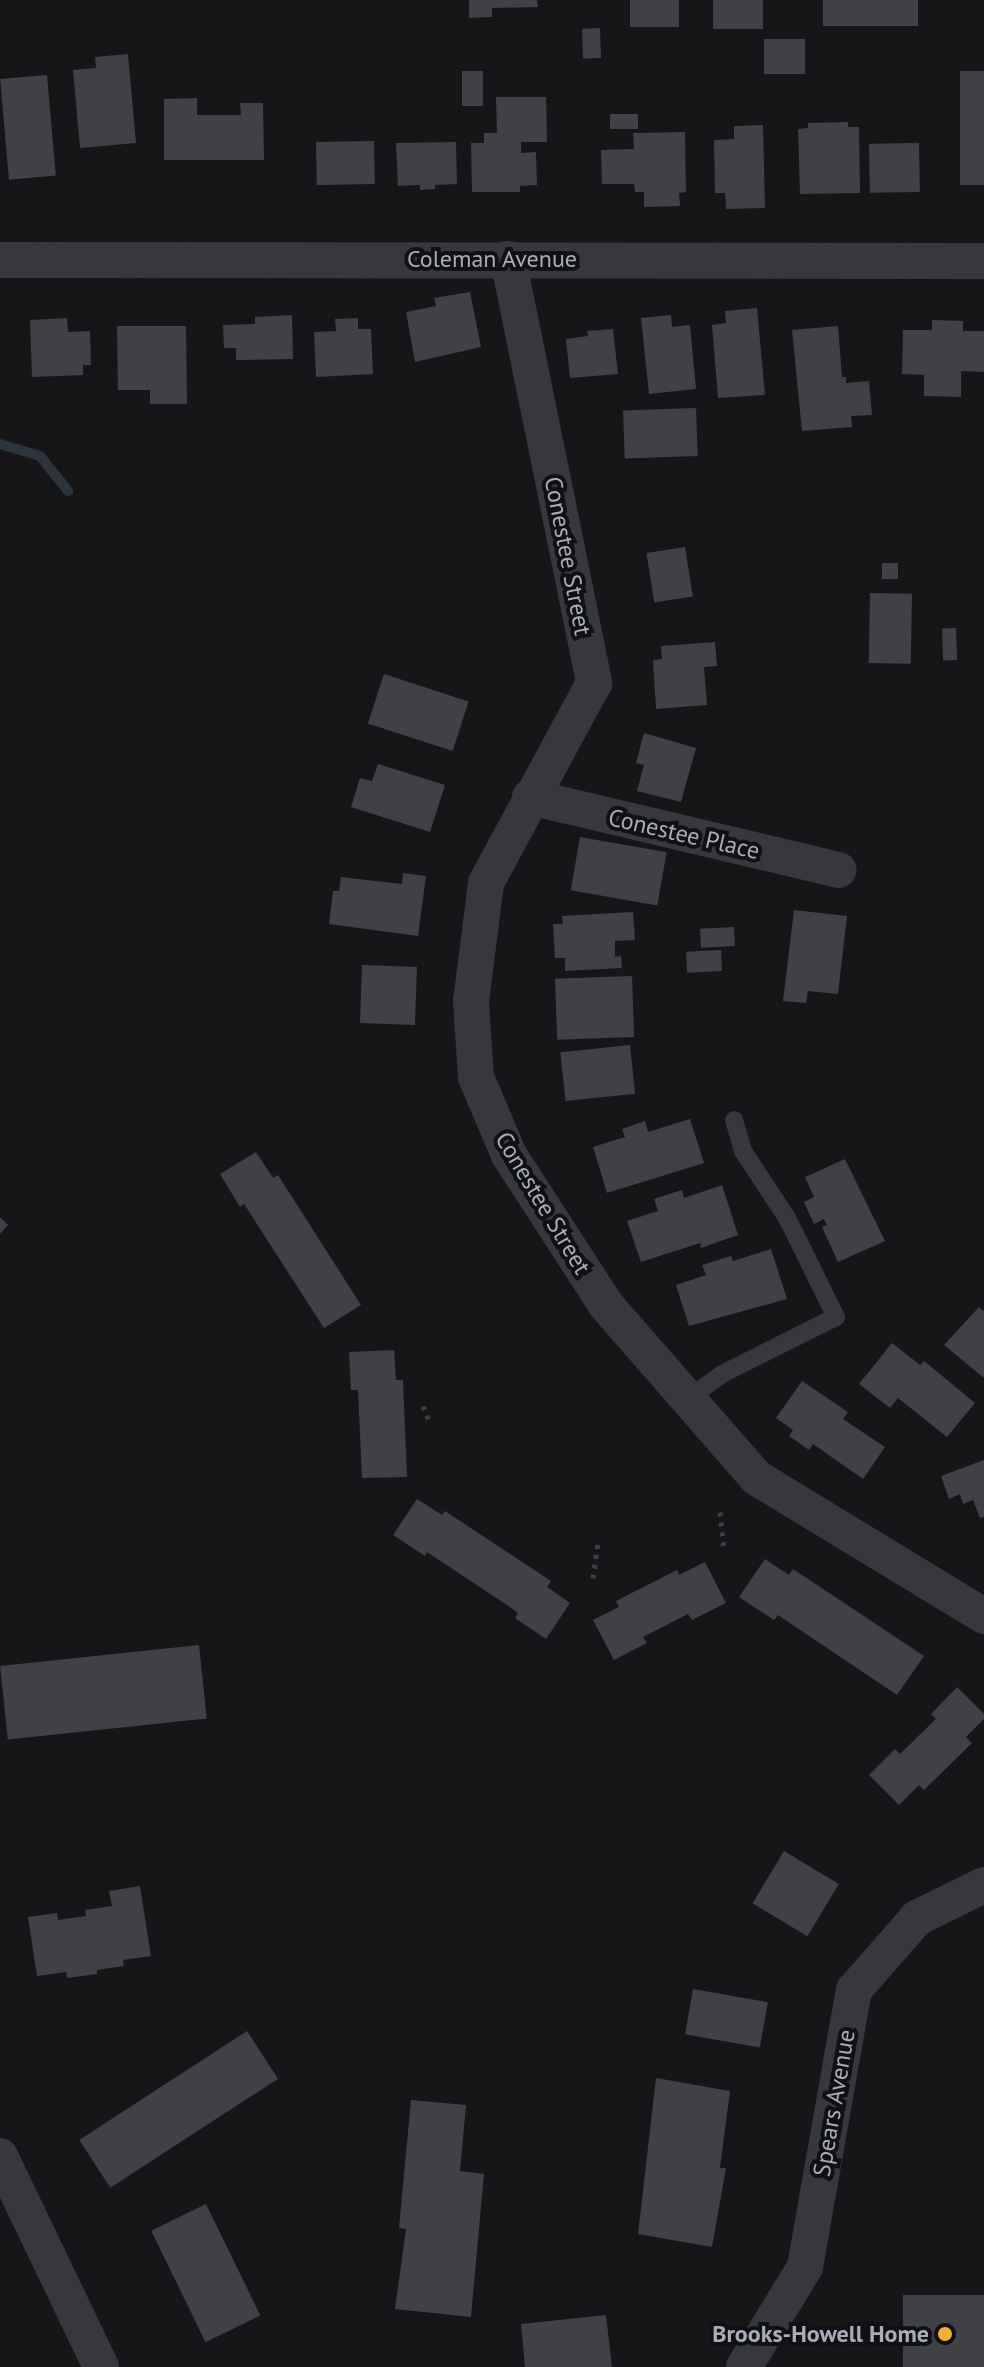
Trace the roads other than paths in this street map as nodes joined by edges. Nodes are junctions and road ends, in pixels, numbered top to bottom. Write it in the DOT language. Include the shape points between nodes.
graph roads {
  1 [pos="508,259"];
  2 [pos="0,260"];
  3 [pos="984,261"];
  4 [pos="530,797"];
  5 [pos="838,870"];
  6 [pos="734,1120"];
  7 [pos="688,1399"];
  8 [pos="984,1616"];
  9 [pos="984,1885"];
  10 [pos="0,2156"];
  11 [pos="101,2367"];
  12 [pos="744,2367"];
  1 -- 2 [label="street, Coleman Avenue"];
  1 -- 3 [label="street, Coleman Avenue"];
  1 -- 4 [label="street, Conestee Street" via="594,683"];
  4 -- 5 [label="street, Conestee Place"];
  4 -- 7 [label="street, Conestee Street" via="486,883 471,1002 476,1077 509,1155 606,1305"];
  6 -- 7 [label="lane" via="743,1151 787,1218 836,1317 722,1374"];
  7 -- 8 [label="street, Conestee Street" via="757,1478"];
  9 -- 12 [label="street, Spears Avenue" via="917,1918 854,1990 805,2267"];
  10 -- 11 [label="street"];
}
